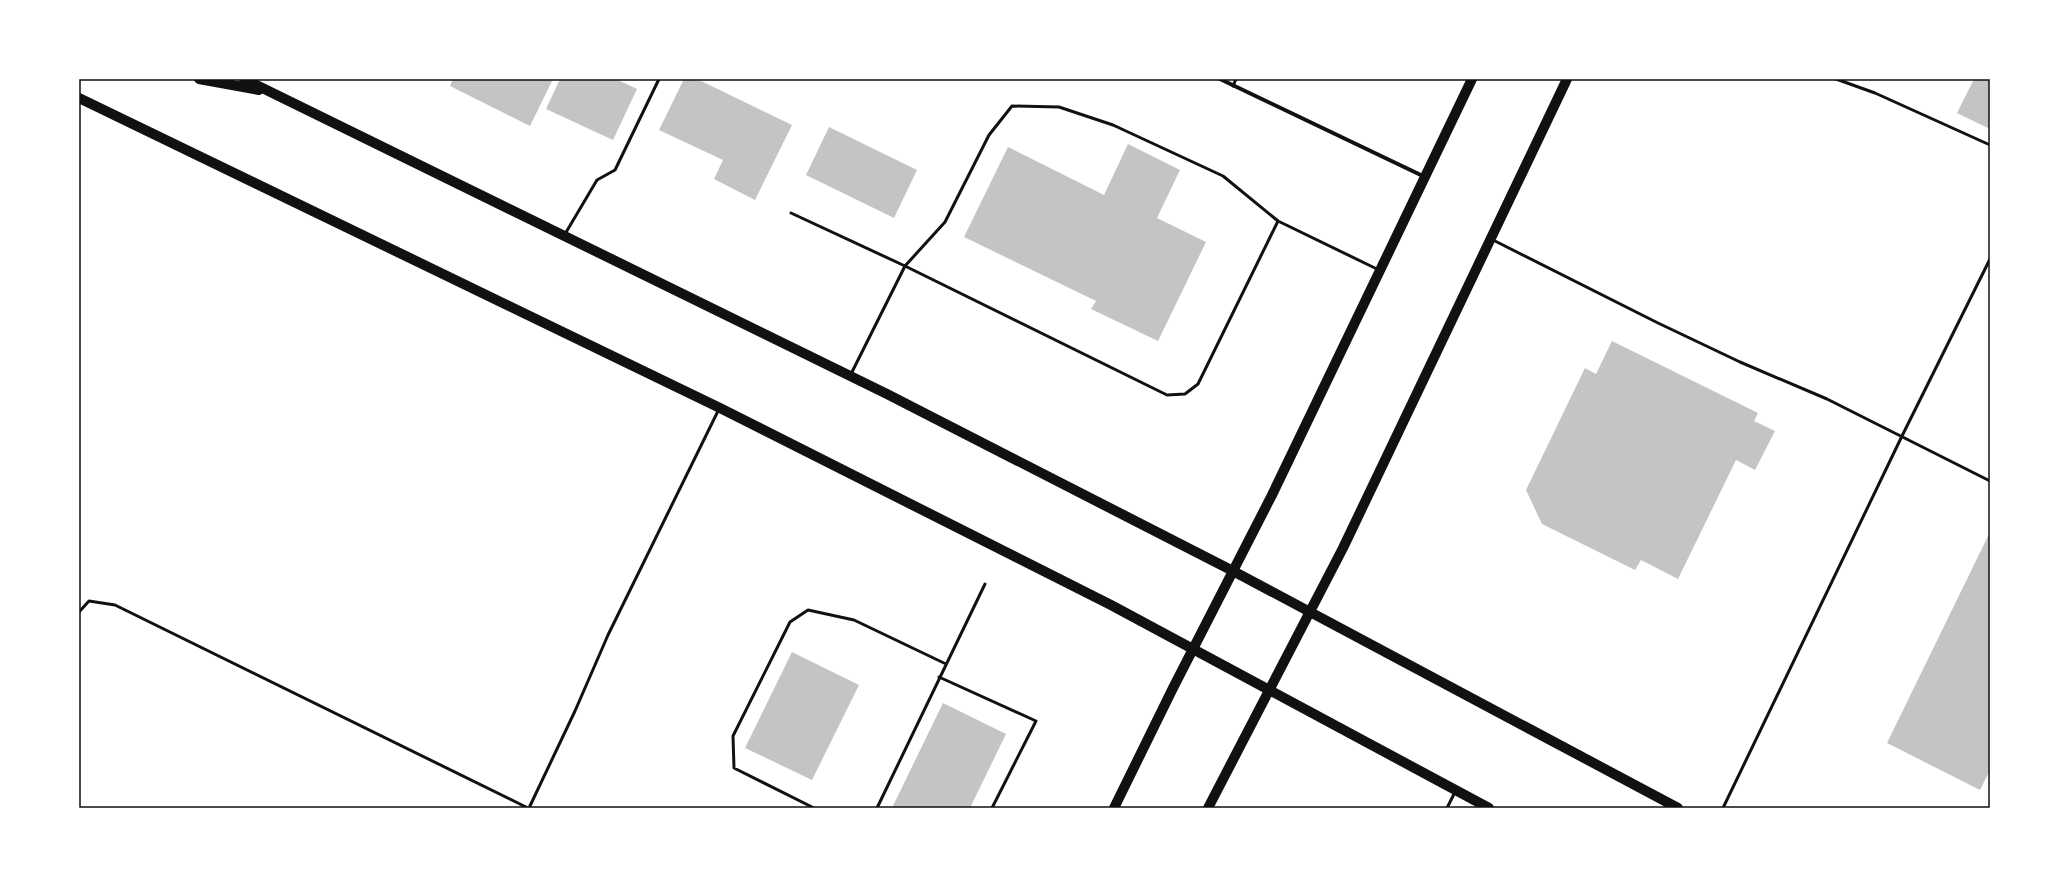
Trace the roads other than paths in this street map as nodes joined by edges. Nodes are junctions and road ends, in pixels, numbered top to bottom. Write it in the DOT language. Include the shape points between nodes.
graph roads {
  1 [pos="199,79"];
  2 [pos="244,79"];
  3 [pos="659,79"];
  4 [pos="1220,79"];
  5 [pos="1236,79"];
  6 [pos="1472,79"];
  7 [pos="1567,79"];
  8 [pos="1836,79"];
  9 [pos="1233,86"];
  10 [pos="272,93"];
  11 [pos="79,98"];
  12 [pos="1990,145"];
  13 [pos="1425,178"];
  14 [pos="791,213"];
  15 [pos="1278,221"];
  16 [pos="564,236"];
  17 [pos="1490,238"];
  18 [pos="1990,259"];
  19 [pos="905,266"];
  20 [pos="1380,271"];
  21 [pos="850,376"];
  22 [pos="720,408"];
  23 [pos="1902,436"];
  24 [pos="1990,481"];
  25 [pos="1233,571"];
  26 [pos="984,584"];
  27 [pos="79,612"];
  28 [pos="1311,613"];
  29 [pos="1193,648"];
  30 [pos="946,664"];
  31 [pos="939,676"];
  32 [pos="1270,690"];
  33 [pos="1456,790"];
  34 [pos="528,808"];
  35 [pos="814,808"];
  36 [pos="876,808"];
  37 [pos="992,808"];
  38 [pos="1114,808"];
  39 [pos="1208,808"];
  40 [pos="1447,808"];
  41 [pos="1489,808"];
  42 [pos="1678,808"];
  43 [pos="1723,808"];
  1 -- 10 [label="main road"];
  2 -- 10 [label="main road"];
  3 -- 16 [label="lane" via="615,170 597,180"];
  4 -- 9 [label="street"];
  5 -- 9 [label="lane"];
  6 -- 13 [label="main road"];
  7 -- 17 [label="main road"];
  8 -- 12 [label="lane" via="1875,93"];
  9 -- 13 [label="street"];
  10 -- 16 [label="main road"];
  11 -- 22 [label="main road"];
  13 -- 20 [label="main road"];
  14 -- 19 [label="lane"];
  15 -- 19 [label="lane" via="1223,176 1113,125 1059,107 1012,106 989,135 945,222"];
  15 -- 19 [label="lane" via="1198,384 1185,394 1167,395"];
  15 -- 20 [label="lane"];
  16 -- 21 [label="main road"];
  17 -- 23 [label="lane" via="1658,323 1827,399"];
  17 -- 28 [label="main road"];
  18 -- 23 [label="lane"];
  19 -- 21 [label="lane"];
  20 -- 25 [label="main road"];
  21 -- 25 [label="main road"];
  22 -- 29 [label="main road"];
  22 -- 34 [label="lane" via="608,635"];
  23 -- 24 [label="lane"];
  23 -- 43 [label="lane"];
  25 -- 28 [label="main road"];
  25 -- 29 [label="main road"];
  26 -- 30 [label="lane"];
  27 -- 34 [label="lane" via="89,601 115,605"];
  28 -- 32 [label="main road"];
  28 -- 42 [label="main road"];
  29 -- 32 [label="main road"];
  29 -- 38 [label="main road"];
  30 -- 31 [label="lane"];
  30 -- 35 [label="lane" via="854,620 808,610 790,622 733,736 734,768"];
  31 -- 36 [label="lane"];
  31 -- 37 [label="lane" via="1036,721"];
  32 -- 33 [label="main road"];
  32 -- 39 [label="main road"];
  33 -- 40 [label="lane"];
  33 -- 41 [label="main road"];
}
